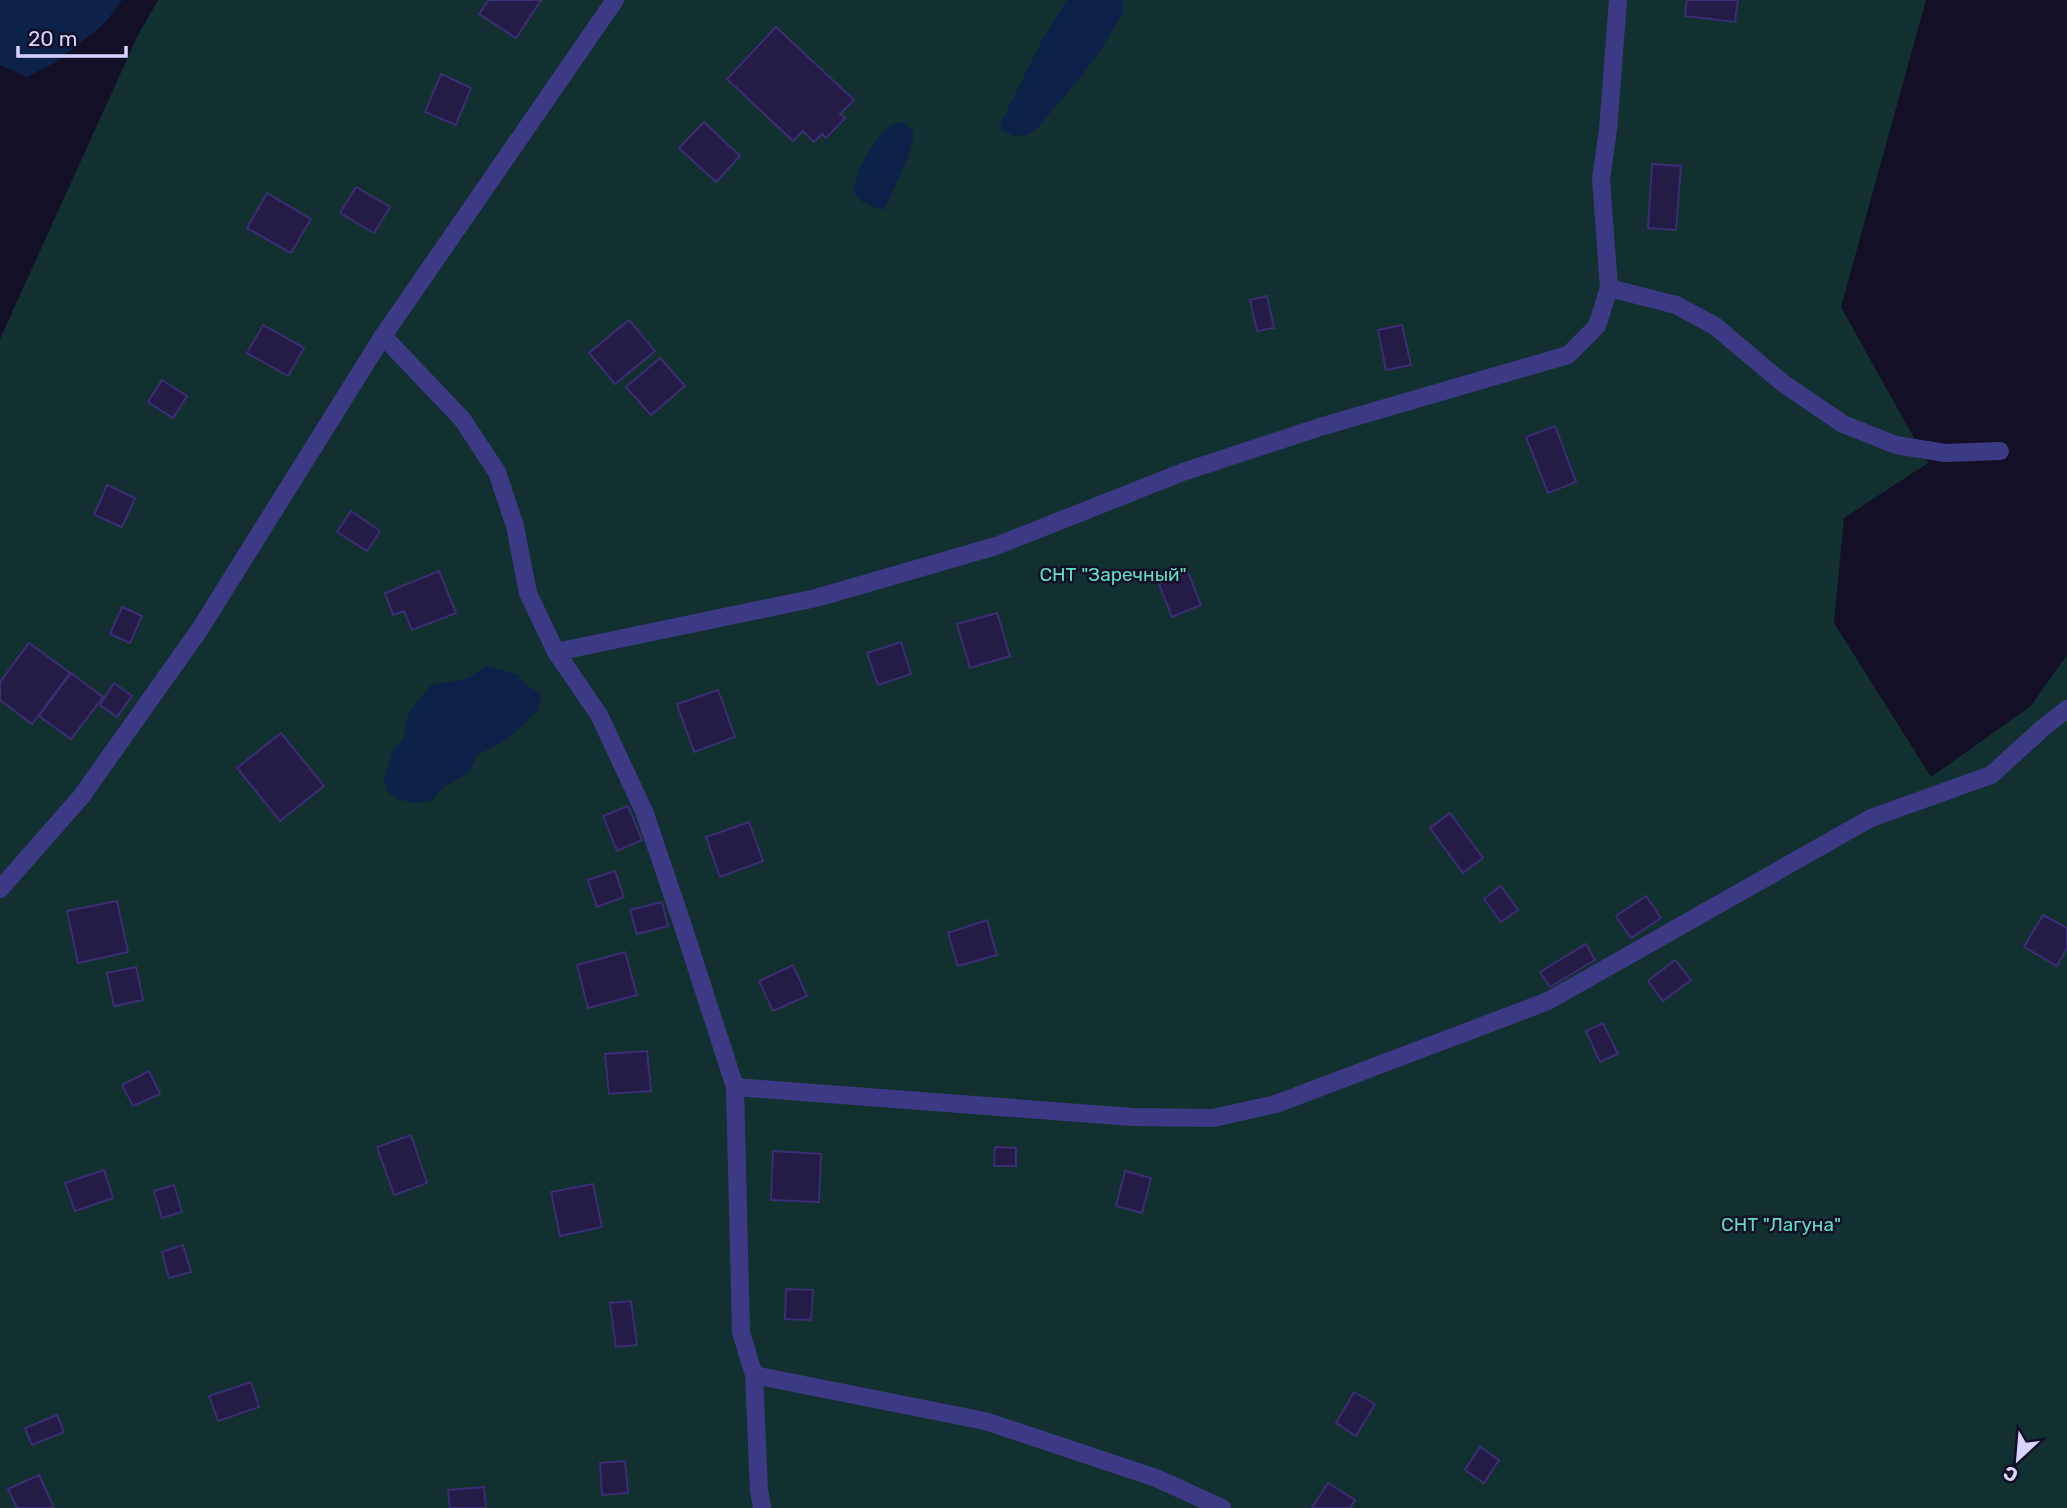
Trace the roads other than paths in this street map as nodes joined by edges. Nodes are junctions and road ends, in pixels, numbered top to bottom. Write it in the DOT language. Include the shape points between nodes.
graph roads {
  1 [pos="615,0"];
  2 [pos="1618,0"];
  3 [pos="1609,288"];
  4 [pos="383,336"];
  5 [pos="2000,451"];
  6 [pos="556,652"];
  7 [pos="2067,709"];
  8 [pos="0,890"];
  9 [pos="735,1087"];
  10 [pos="754,1375"];
  11 [pos="762,1508"];
  12 [pos="1222,1508"];
  1 -- 4 [label="street"];
  2 -- 3 [label="street" via="1601,180"];
  3 -- 5 [label="street" via="1676,305 1715,326 1784,384 1843,424 1896,445 1945,453"];
  3 -- 6 [label="street" via="1597,326 1568,355 1184,472 983,550 816,598"];
  4 -- 6 [label="street" via="462,419 497,472 515,526 528,593"];
  4 -- 8 [label="street" via="200,629 81,797"];
  6 -- 9 [label="street" via="599,715 644,811"];
  7 -- 9 [label="street" via="1991,775 1871,818 1548,1001 1276,1104 1213,1118 1132,1117"];
  9 -- 10 [label="street" via="741,1332"];
  10 -- 11 [label="street"];
  10 -- 12 [label="street" via="985,1421 1156,1478"];
}
